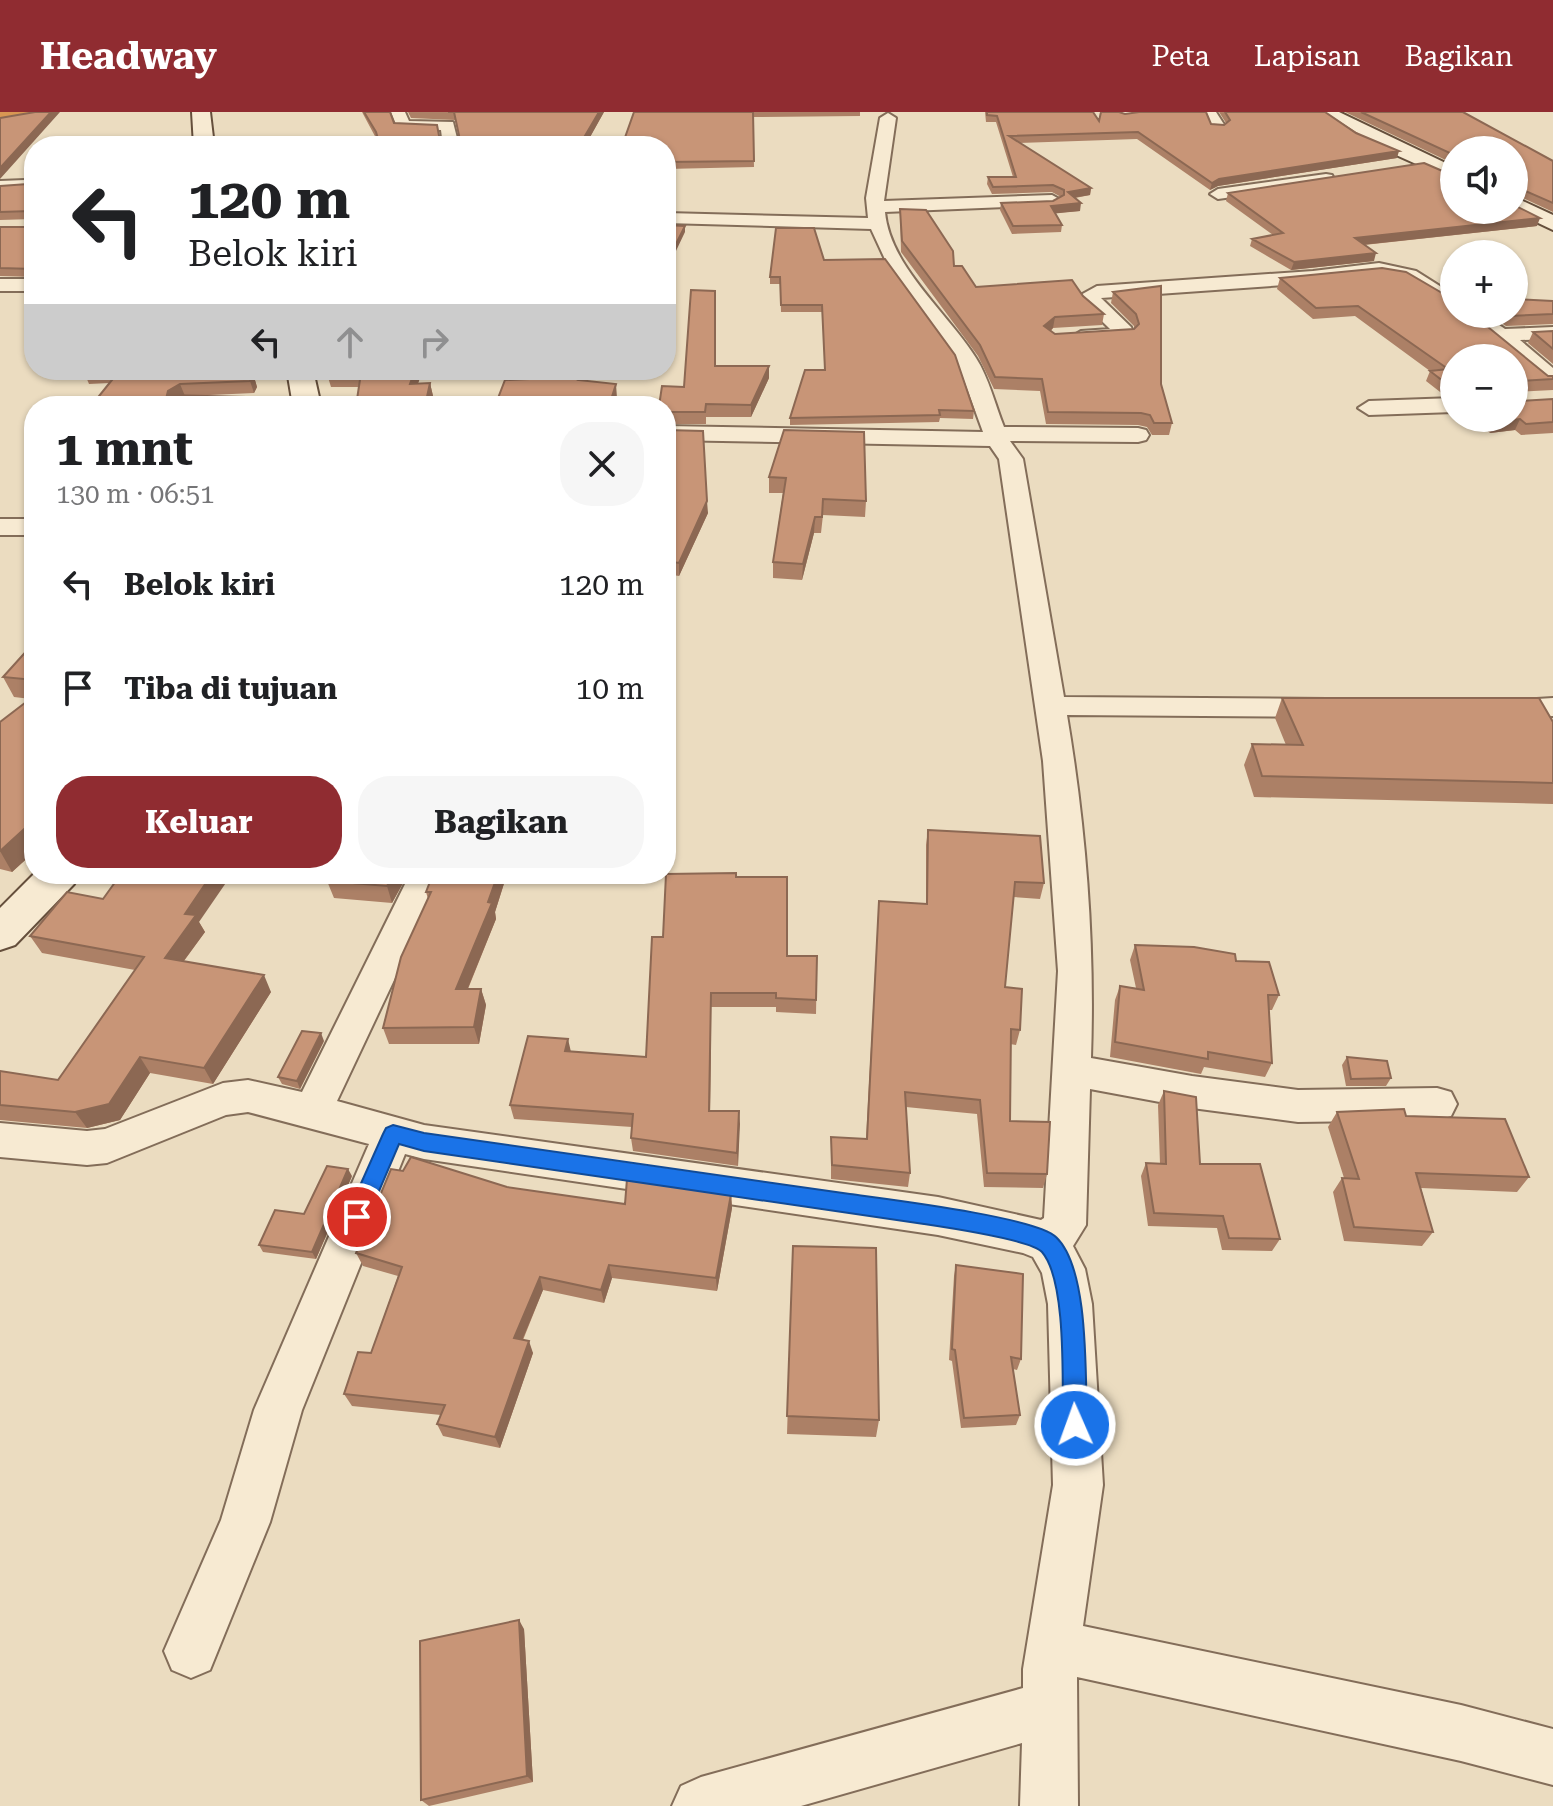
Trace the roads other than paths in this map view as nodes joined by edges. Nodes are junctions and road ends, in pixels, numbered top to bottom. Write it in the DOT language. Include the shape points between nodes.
graph roads {
  1 [pos="35,112"];
  2 [pos="201,112"];
  3 [pos="398,112"];
  4 [pos="1113,112"];
  5 [pos="1326,112"];
  6 [pos="1337,112"];
  7 [pos="1150,113"];
  8 [pos="0,117"];
  9 [pos="888,118"];
  10 [pos="203,136"];
  11 [pos="450,136"];
  12 [pos="1426,162"];
  13 [pos="1398,167"];
  14 [pos="1440,168"];
  15 [pos="1342,176"];
  16 [pos="24,185"];
  17 [pos="0,186"];
  18 [pos="1218,194"];
  19 [pos="1052,200"];
  20 [pos="1528,211"];
  21 [pos="876,215"];
  22 [pos="676,218"];
  23 [pos="1553,224"];
  24 [pos="0,285"];
  25 [pos="24,285"];
  26 [pos="1440,295"];
  27 [pos="1490,328"];
  28 [pos="1553,333"];
  29 [pos="1501,335"];
  30 [pos="1055,337"];
  31 [pos="1553,379"];
  32 [pos="1440,405"];
  33 [pos="1369,408"];
  34 [pos="676,433"];
  35 [pos="1138,435"];
  36 [pos="996,436"];
  37 [pos="0,527"];
  38 [pos="24,527"];
  39 [pos="1051,706"];
  40 [pos="1553,707"];
  41 [pos="1352,708"];
  42 [pos="1463,708"];
  43 [pos="49,884"];
  44 [pos="422,884"];
  45 [pos="0,934"];
  46 [pos="1071,1070"];
  47 [pos="1437,1104"];
  48 [pos="312,1111"];
  49 [pos="393,1134"];
  50 [pos="0,1140"];
  51 [pos="1048,1243"];
  52 [pos="1054,1646"];
  53 [pos="191,1651"];
  54 [pos="1050,1708"];
  55 [pos="1553,1757"];
  56 [pos="701,1806"];
  57 [pos="1049,1806"];
  1 -- 8 [label="highway"];
  2 -- 10 [label="street"];
  3 -- 11 [label="street" via="403,126 449,126"];
  4 -- 7 [label="street"];
  5 -- 6 [label="street"];
  5 -- 12 [label="street"];
  9 -- 21 [label="street"];
  12 -- 13 [label="street"];
  12 -- 14 [label="street"];
  15 -- 18 [label="street"];
  16 -- 17 [label="street"];
  19 -- 21 [label="street"];
  20 -- 23 [label="street"];
  21 -- 22 [label="street"];
  21 -- 36 [label="street" via="899,270 967,360"];
  24 -- 25 [label="street"];
  26 -- 30 [label="street" via="1409,275 1379,269 1097,292 1087,297 1124,334"];
  27 -- 29 [label="street"];
  28 -- 29 [label="street"];
  29 -- 31 [label="street"];
  32 -- 33 [label="street"];
  34 -- 36 [label="street"];
  35 -- 36 [label="street"];
  36 -- 39 [label="street" via="1011,459"];
  37 -- 38 [label="street"];
  39 -- 41 [label="street"];
  39 -- 46 [label="street" via="1076,971"];
  40 -- 42 [label="street"];
  43 -- 45 [label="street"];
  44 -- 48 [label="street"];
  46 -- 47 [label="street" via="1298,1106"];
  46 -- 51 [label="street" via="1065,1225"];
  48 -- 49 [label="street"];
  48 -- 50 [label="street" via="248,1096 223,1099 107,1146"];
  49 -- 51 [label="street" via="938,1216"];
  49 -- 53 [label="street" via="278,1410 245,1522"];
  51 -- 52 [label="street" via="1063,1269 1070,1304 1078,1485"];
  52 -- 54 [label="street"];
  52 -- 55 [label="street"];
  54 -- 56 [label="street"];
  54 -- 57 [label="street"];
}
